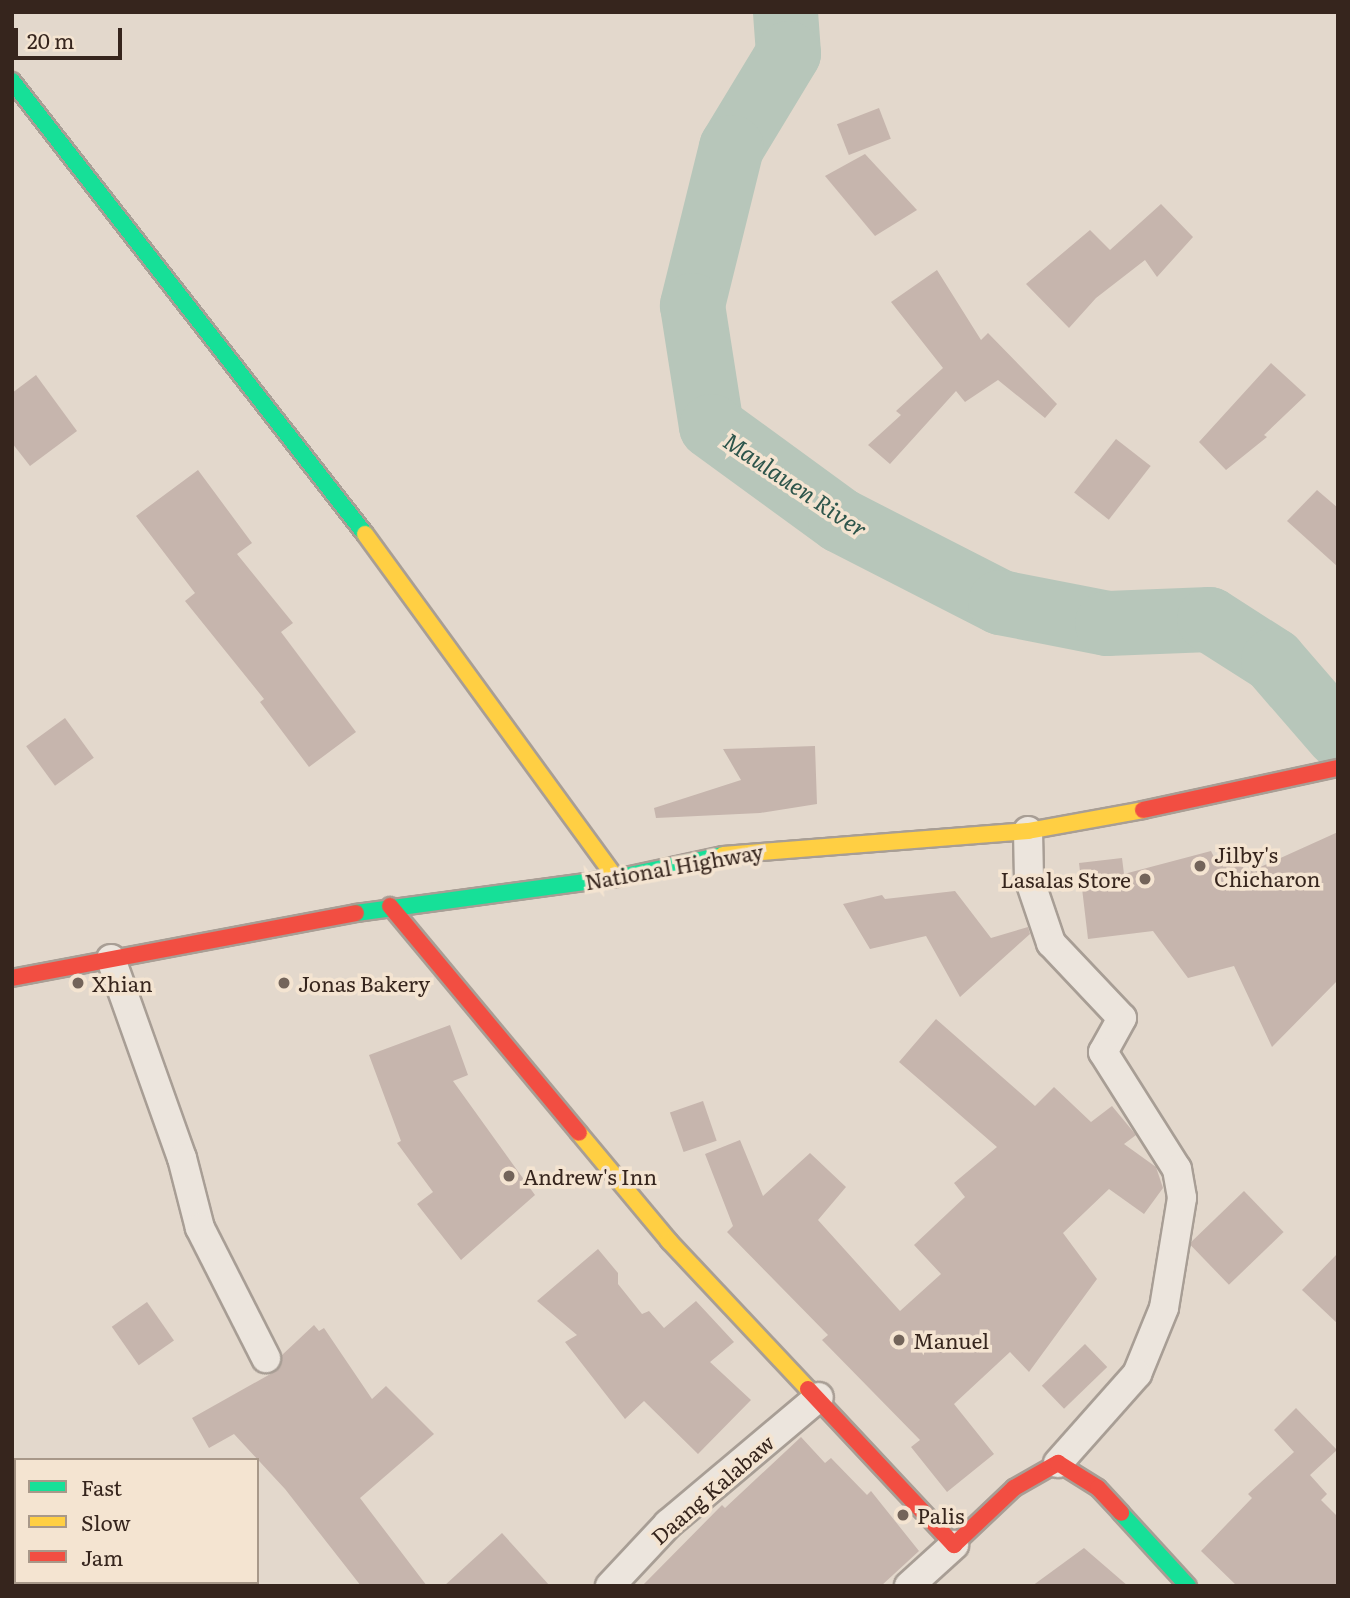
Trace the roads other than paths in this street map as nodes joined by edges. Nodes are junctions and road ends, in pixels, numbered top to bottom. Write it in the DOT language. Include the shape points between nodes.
graph roads {
  1 [pos="12,81"];
  2 [pos="1338,768"];
  3 [pos="1028,831"];
  4 [pos="616,878"];
  5 [pos="390,906"];
  6 [pos="111,959"];
  7 [pos="12,978"];
  8 [pos="266,1358"];
  9 [pos="819,1397"];
  10 [pos="1058,1463"];
  11 [pos="954,1545"];
  12 [pos="610,1586"];
  13 [pos="909,1586"];
  14 [pos="1188,1586"];
  1 -- 4 [label="street" via="362,530"];
  2 -- 3 [label="street, National Highway"];
  3 -- 4 [label="street, National Highway" via="743,851"];
  3 -- 10 [label="street" via="1030,878 1051,943 1122,1018 1103,1052 1177,1169 1182,1198 1164,1308 1137,1374"];
  4 -- 5 [label="street, National Highway"];
  5 -- 6 [label="street, National Highway"];
  5 -- 9 [label="street" via="669,1241"];
  6 -- 7 [label="street, National Highway"];
  6 -- 8 [label="street" via="181,1158 200,1228"];
  9 -- 11 [label="street"];
  9 -- 12 [label="street, Daang Kalabaw" via="668,1524"];
  10 -- 11 [label="street" via="1014,1488"];
  10 -- 14 [label="street" via="1098,1488"];
  11 -- 13 [label="street"];
}
